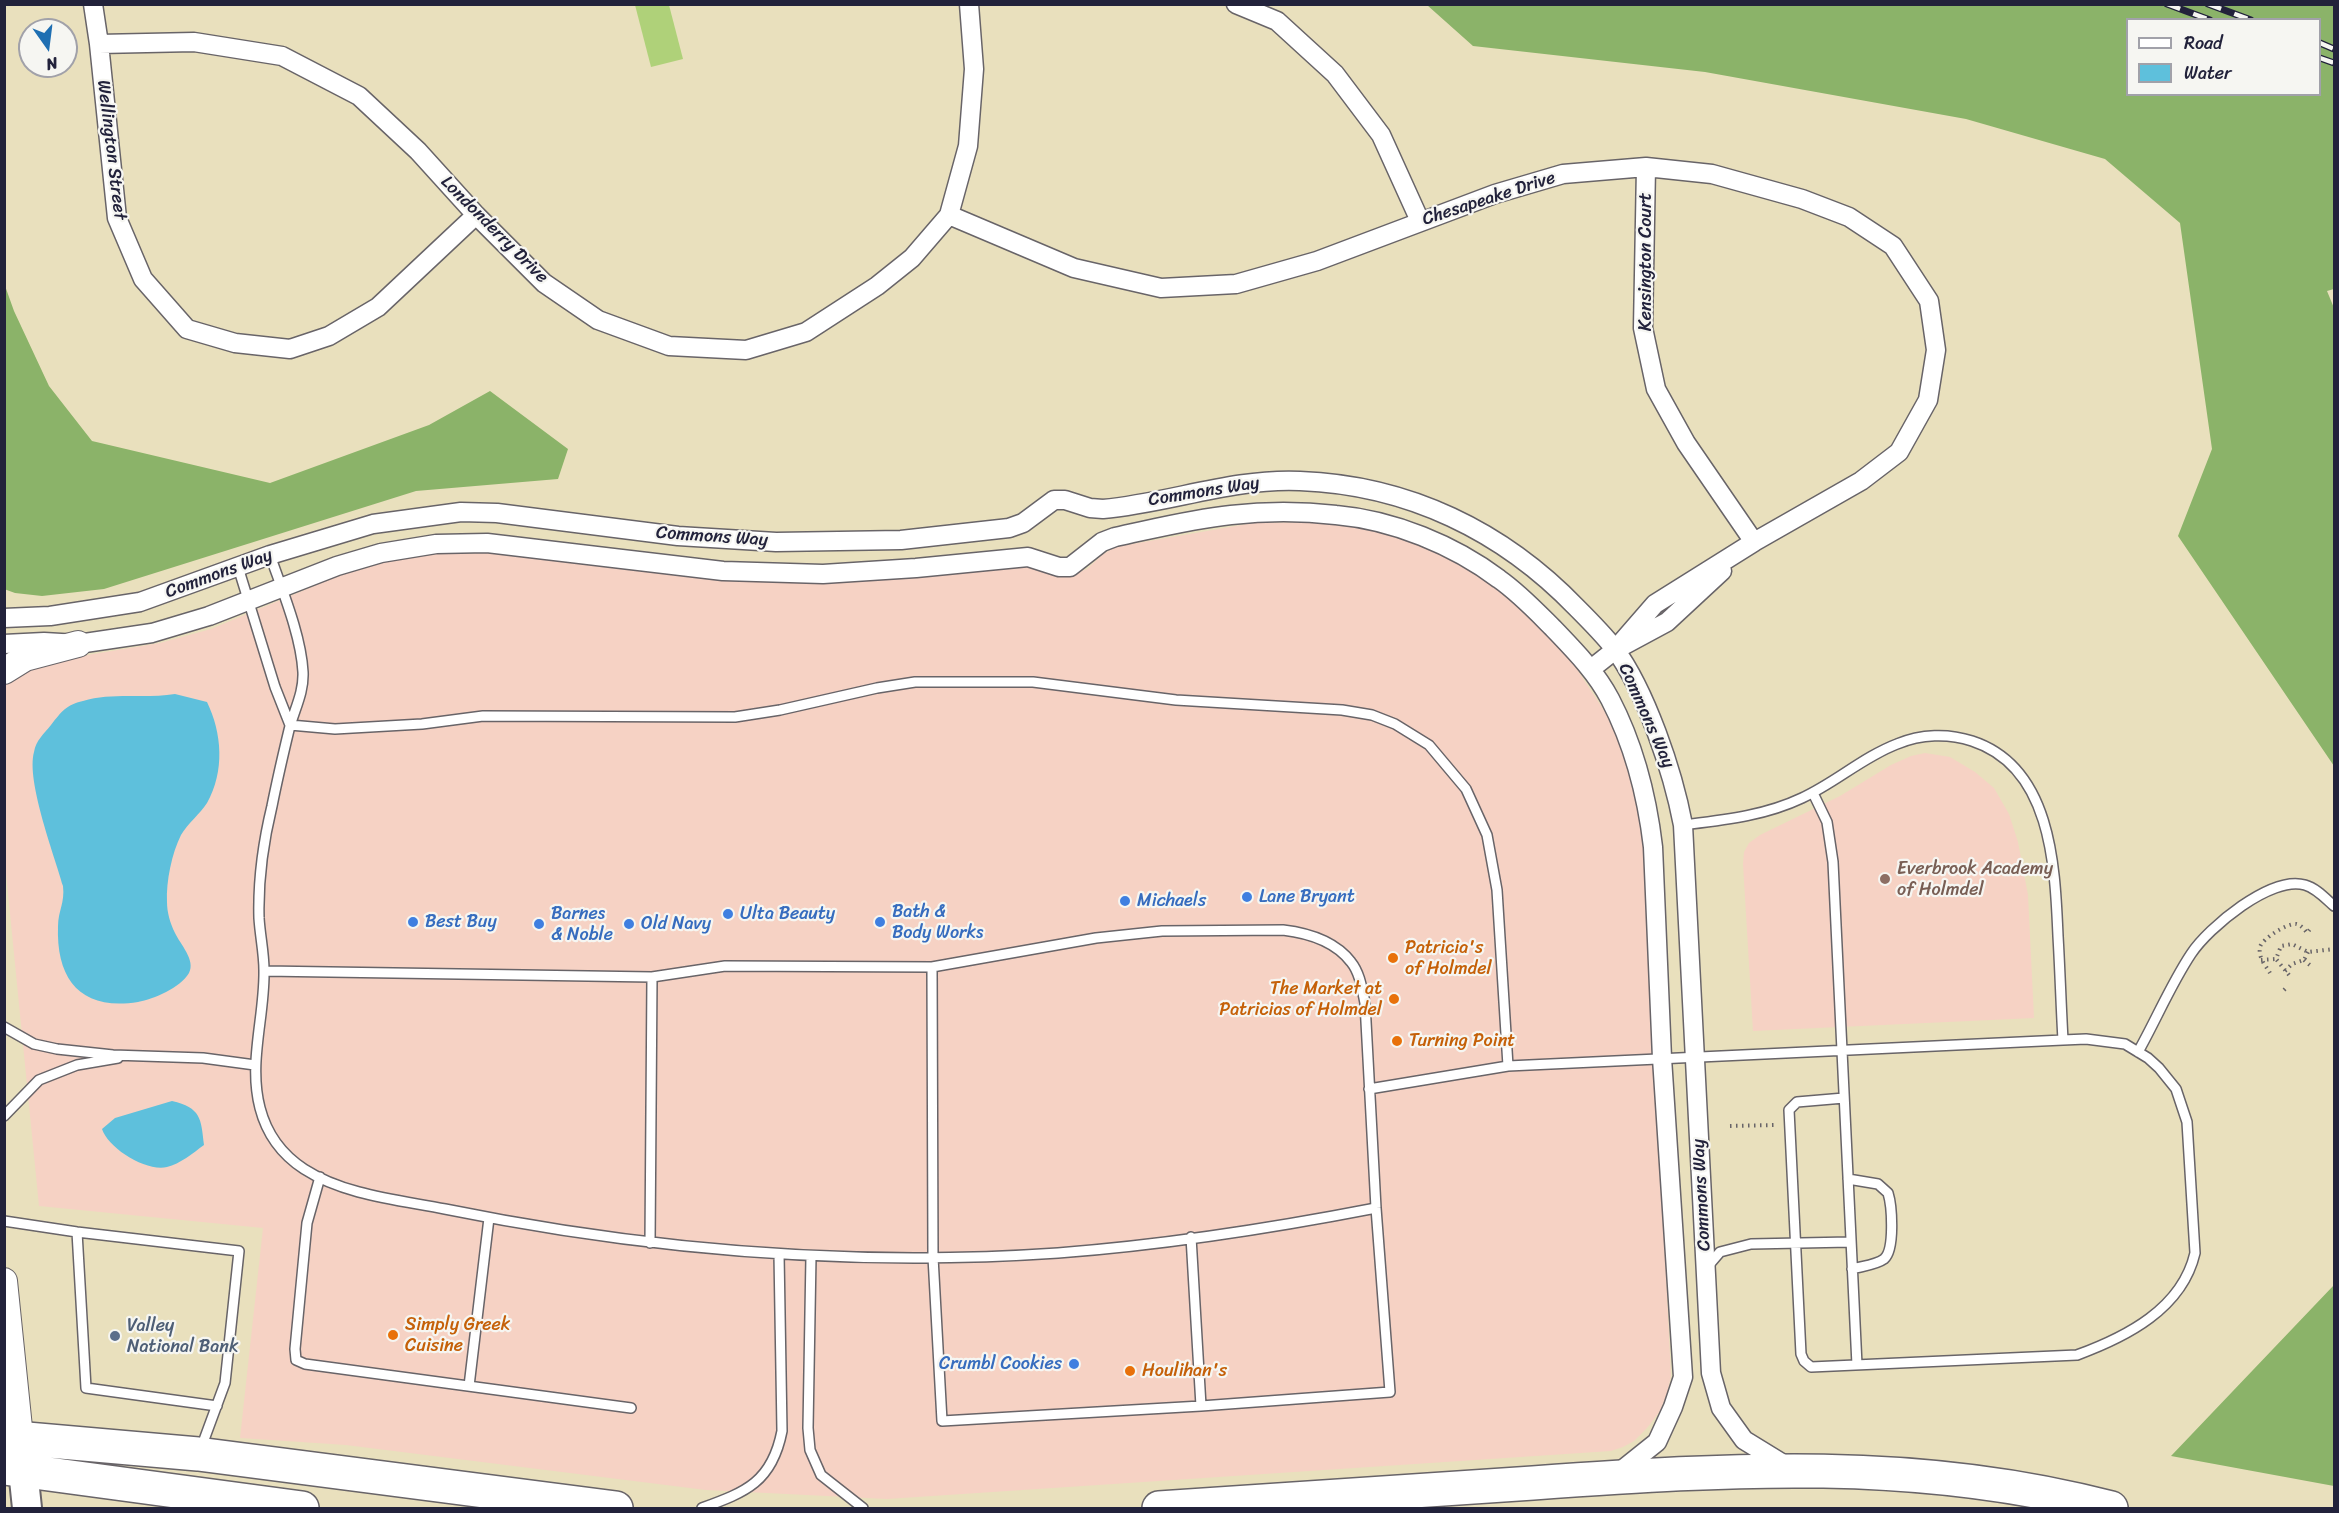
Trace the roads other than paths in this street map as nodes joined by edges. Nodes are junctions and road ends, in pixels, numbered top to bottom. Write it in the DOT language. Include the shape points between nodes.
graph roads {
  1 [pos="93,4"];
  2 [pos="1236,4"];
  3 [pos="974,6"];
  4 [pos="99,44"];
  5 [pos="1646,167"];
  6 [pos="476,215"];
  7 [pos="949,215"];
  8 [pos="1420,221"];
  9 [pos="1754,542"];
  10 [pos="270,555"];
  11 [pos="238,567"];
  12 [pos="281,587"];
  13 [pos="249,601"];
  14 [pos="4,618"];
  15 [pos="4,644"];
  16 [pos="78,644"];
  17 [pos="1615,650"];
  18 [pos="1591,669"];
  19 [pos="4,671"];
  20 [pos="290,725"];
  21 [pos="1813,793"];
  22 [pos="1683,825"];
  23 [pos="2334,906"];
  24 [pos="932,967"];
  25 [pos="264,971"];
  26 [pos="652,977"];
  27 [pos="4,1027"];
  28 [pos="2063,1040"];
  29 [pos="1841,1050"];
  30 [pos="2138,1052"];
  31 [pos="150,1055"];
  32 [pos="1694,1056"];
  33 [pos="1662,1058"];
  34 [pos="255,1065"];
  35 [pos="1508,1066"];
  36 [pos="1370,1089"];
  37 [pos="1844,1098"];
  38 [pos="4,1116"];
  39 [pos="320,1177"];
  40 [pos="1848,1179"];
  41 [pos="1376,1208"];
  42 [pos="489,1218"];
  43 [pos="4,1221"];
  44 [pos="77,1232"];
  45 [pos="1191,1237"];
  46 [pos="1851,1242"];
  47 [pos="650,1243"];
  48 [pos="1796,1243"];
  49 [pos="779,1254"];
  50 [pos="811,1256"];
  51 [pos="933,1257"];
  52 [pos="1852,1269"];
  53 [pos="1706,1270"];
  54 [pos="4,1281"];
  55 [pos="7,1324"];
  56 [pos="1857,1365"];
  57 [pos="470,1386"];
  58 [pos="217,1406"];
  59 [pos="1201,1406"];
  60 [pos="631,1408"];
  61 [pos="12,1437"];
  62 [pos="198,1454"];
  63 [pos="14,1469"];
  64 [pos="1792,1469"];
  65 [pos="1614,1477"];
  66 [pos="96,1480"];
  67 [pos="27,1509"];
  68 [pos="164,1509"];
  69 [pos="302,1509"];
  70 [pos="616,1509"];
  71 [pos="702,1509"];
  72 [pos="863,1509"];
  73 [pos="1159,1509"];
  74 [pos="2111,1509"];
  1 -- 4 [label="street"];
  2 -- 8 [label="street" via="1277,21 1335,74 1381,135"];
  3 -- 7 [label="street, Londonderry Drive" via="968,146"];
  4 -- 6 [label="street, Londonderry Drive" via="194,42 282,56 359,96"];
  4 -- 6 [label="street, Wellington Street" via="117,218 143,279 187,330 235,343 290,349 329,336 378,307"];
  5 -- 8 [label="street, Chesapeake Drive" via="1563,174"];
  5 -- 9 [label="street, Kensington Court" via="1643,328 1656,389 1686,443"];
  5 -- 9 [label="street, Chesapeake Drive" via="1712,174 1802,199 1849,218 1893,246 1929,301 1936,350 1928,400 1899,452 1862,480"];
  6 -- 7 [label="street, Londonderry Drive" via="544,283 598,320 669,346 746,350 806,332 877,286 912,258"];
  7 -- 8 [label="street, Chesapeake Drive" via="1074,268 1161,288 1236,284 1317,261"];
  9 -- 17 [label="street, Chesapeake Drive" via="1667,622"];
  10 -- 11 [label="street, Commons Way"];
  10 -- 12 [label="lane"];
  10 -- 17 [label="street, Commons Way" via="373,524 461,512 678,536 776,542 901,540 1010,528 1054,500 1103,509 1220,486 1300,481 1382,493 1458,519 1519,556 1559,590"];
  11 -- 13 [label="lane"];
  11 -- 14 [label="street, Commons Way" via="167,594 113,608"];
  12 -- 13 [label="street, Commons Way"];
  12 -- 18 [label="street, Commons Way" via="381,553 461,542 723,571 823,574 1028,557 1064,568 1115,537 1229,515 1296,512 1380,523 1463,555 1530,605"];
  12 -- 20 [label="lane" via="304,675 302,695"];
  13 -- 16 [label="street, Commons Way" via="152,633"];
  13 -- 20 [label="lane"];
  15 -- 16 [label="street, Commons Way"];
  16 -- 19 [label="main road" via="25,658"];
  17 -- 18 [label="street, Chesapeake Drive"];
  17 -- 22 [label="street, Commons Way" via="1645,706 1676,789"];
  18 -- 33 [label="street, Commons Way" via="1620,722 1649,814"];
  20 -- 25 [label="lane" via="261,865 259,918"];
  20 -- 35 [label="lane" via="335,729 483,716 735,717 915,682 1033,682 1176,700 1372,715 1429,745 1466,789 1488,835 1497,890"];
  21 -- 22 [label="lane" via="1765,812"];
  21 -- 28 [label="lane" via="1886,749 1926,737 1952,735 1977,742 2010,765 2027,786 2041,815 2052,853"];
  21 -- 29 [label="lane" via="1827,822 1832,848"];
  22 -- 32 [label="street, Commons Way"];
  23 -- 30 [label="lane" via="2315,889 2299,884 2277,887 2240,907 2191,954"];
  24 -- 26 [label="lane" via="726,966"];
  24 -- 36 [label="lane" via="1081,940 1162,931 1303,933 1339,951 1352,962 1360,980"];
  24 -- 51 [label="lane"];
  25 -- 26 [label="lane"];
  25 -- 34 [label="lane"];
  26 -- 47 [label="lane"];
  27 -- 31 [label="lane" via="34,1044 57,1049"];
  28 -- 29 [label="lane"];
  28 -- 30 [label="lane" via="2112,1041"];
  29 -- 32 [label="lane"];
  29 -- 37 [label="lane"];
  30 -- 56 [label="lane" via="2169,1079 2187,1122 2195,1253 2185,1281 2164,1306 2117,1339 2077,1355"];
  31 -- 34 [label="lane"];
  31 -- 38 [label="lane" via="77,1065 50,1075 39,1080"];
  32 -- 33 [label="lane"];
  32 -- 53 [label="street, Commons Way"];
  33 -- 35 [label="lane"];
  33 -- 65 [label="street, Commons Way" via="1683,1377 1657,1442"];
  34 -- 39 [label="lane" via="255,1085 269,1135 284,1155"];
  35 -- 36 [label="lane"];
  36 -- 41 [label="lane"];
  37 -- 40 [label="lane"];
  37 -- 48 [label="lane" via="1797,1102 1789,1110"];
  39 -- 42 [label="lane" via="362,1192"];
  39 -- 57 [label="lane" via="307,1223 296,1360"];
  40 -- 46 [label="lane"];
  40 -- 52 [label="lane" via="1878,1184 1888,1193 1892,1245 1885,1258"];
  41 -- 45 [label="lane"];
  41 -- 59 [label="lane" via="1390,1392"];
  42 -- 47 [label="lane"];
  42 -- 57 [label="lane"];
  43 -- 44 [label="lane"];
  44 -- 58 [label="lane" via="86,1388"];
  44 -- 58 [label="lane" via="239,1251 225,1383"];
  45 -- 51 [label="lane" via="1060,1253"];
  45 -- 59 [label="lane"];
  46 -- 48 [label="lane"];
  46 -- 52 [label="lane"];
  47 -- 49 [label="lane"];
  48 -- 53 [label="lane" via="1734,1247 1720,1252"];
  48 -- 56 [label="lane" via="1804,1361 1811,1367"];
  49 -- 50 [label="lane"];
  49 -- 71 [label="lane" via="782,1431 778,1447 769,1467 739,1495"];
  50 -- 51 [label="lane"];
  50 -- 72 [label="lane" via="810,1450 821,1475"];
  51 -- 59 [label="lane" via="942,1421"];
  52 -- 56 [label="lane"];
  53 -- 64 [label="street, Commons Way" via="1711,1373 1721,1408 1744,1440"];
  54 -- 55 [label="main road"];
  55 -- 61 [label="main road"];
  57 -- 60 [label="lane"];
  58 -- 62 [label="lane"];
  61 -- 62 [label="highway"];
  61 -- 63 [label="main road"];
  62 -- 70 [label="highway"];
  63 -- 66 [label="highway"];
  63 -- 67 [label="main road"];
  64 -- 65 [label="highway"];
  64 -- 74 [label="highway" via="1966,1479"];
  65 -- 73 [label="highway"];
  66 -- 68 [label="highway" via="147,1497"];
  66 -- 69 [label="highway"];
}
